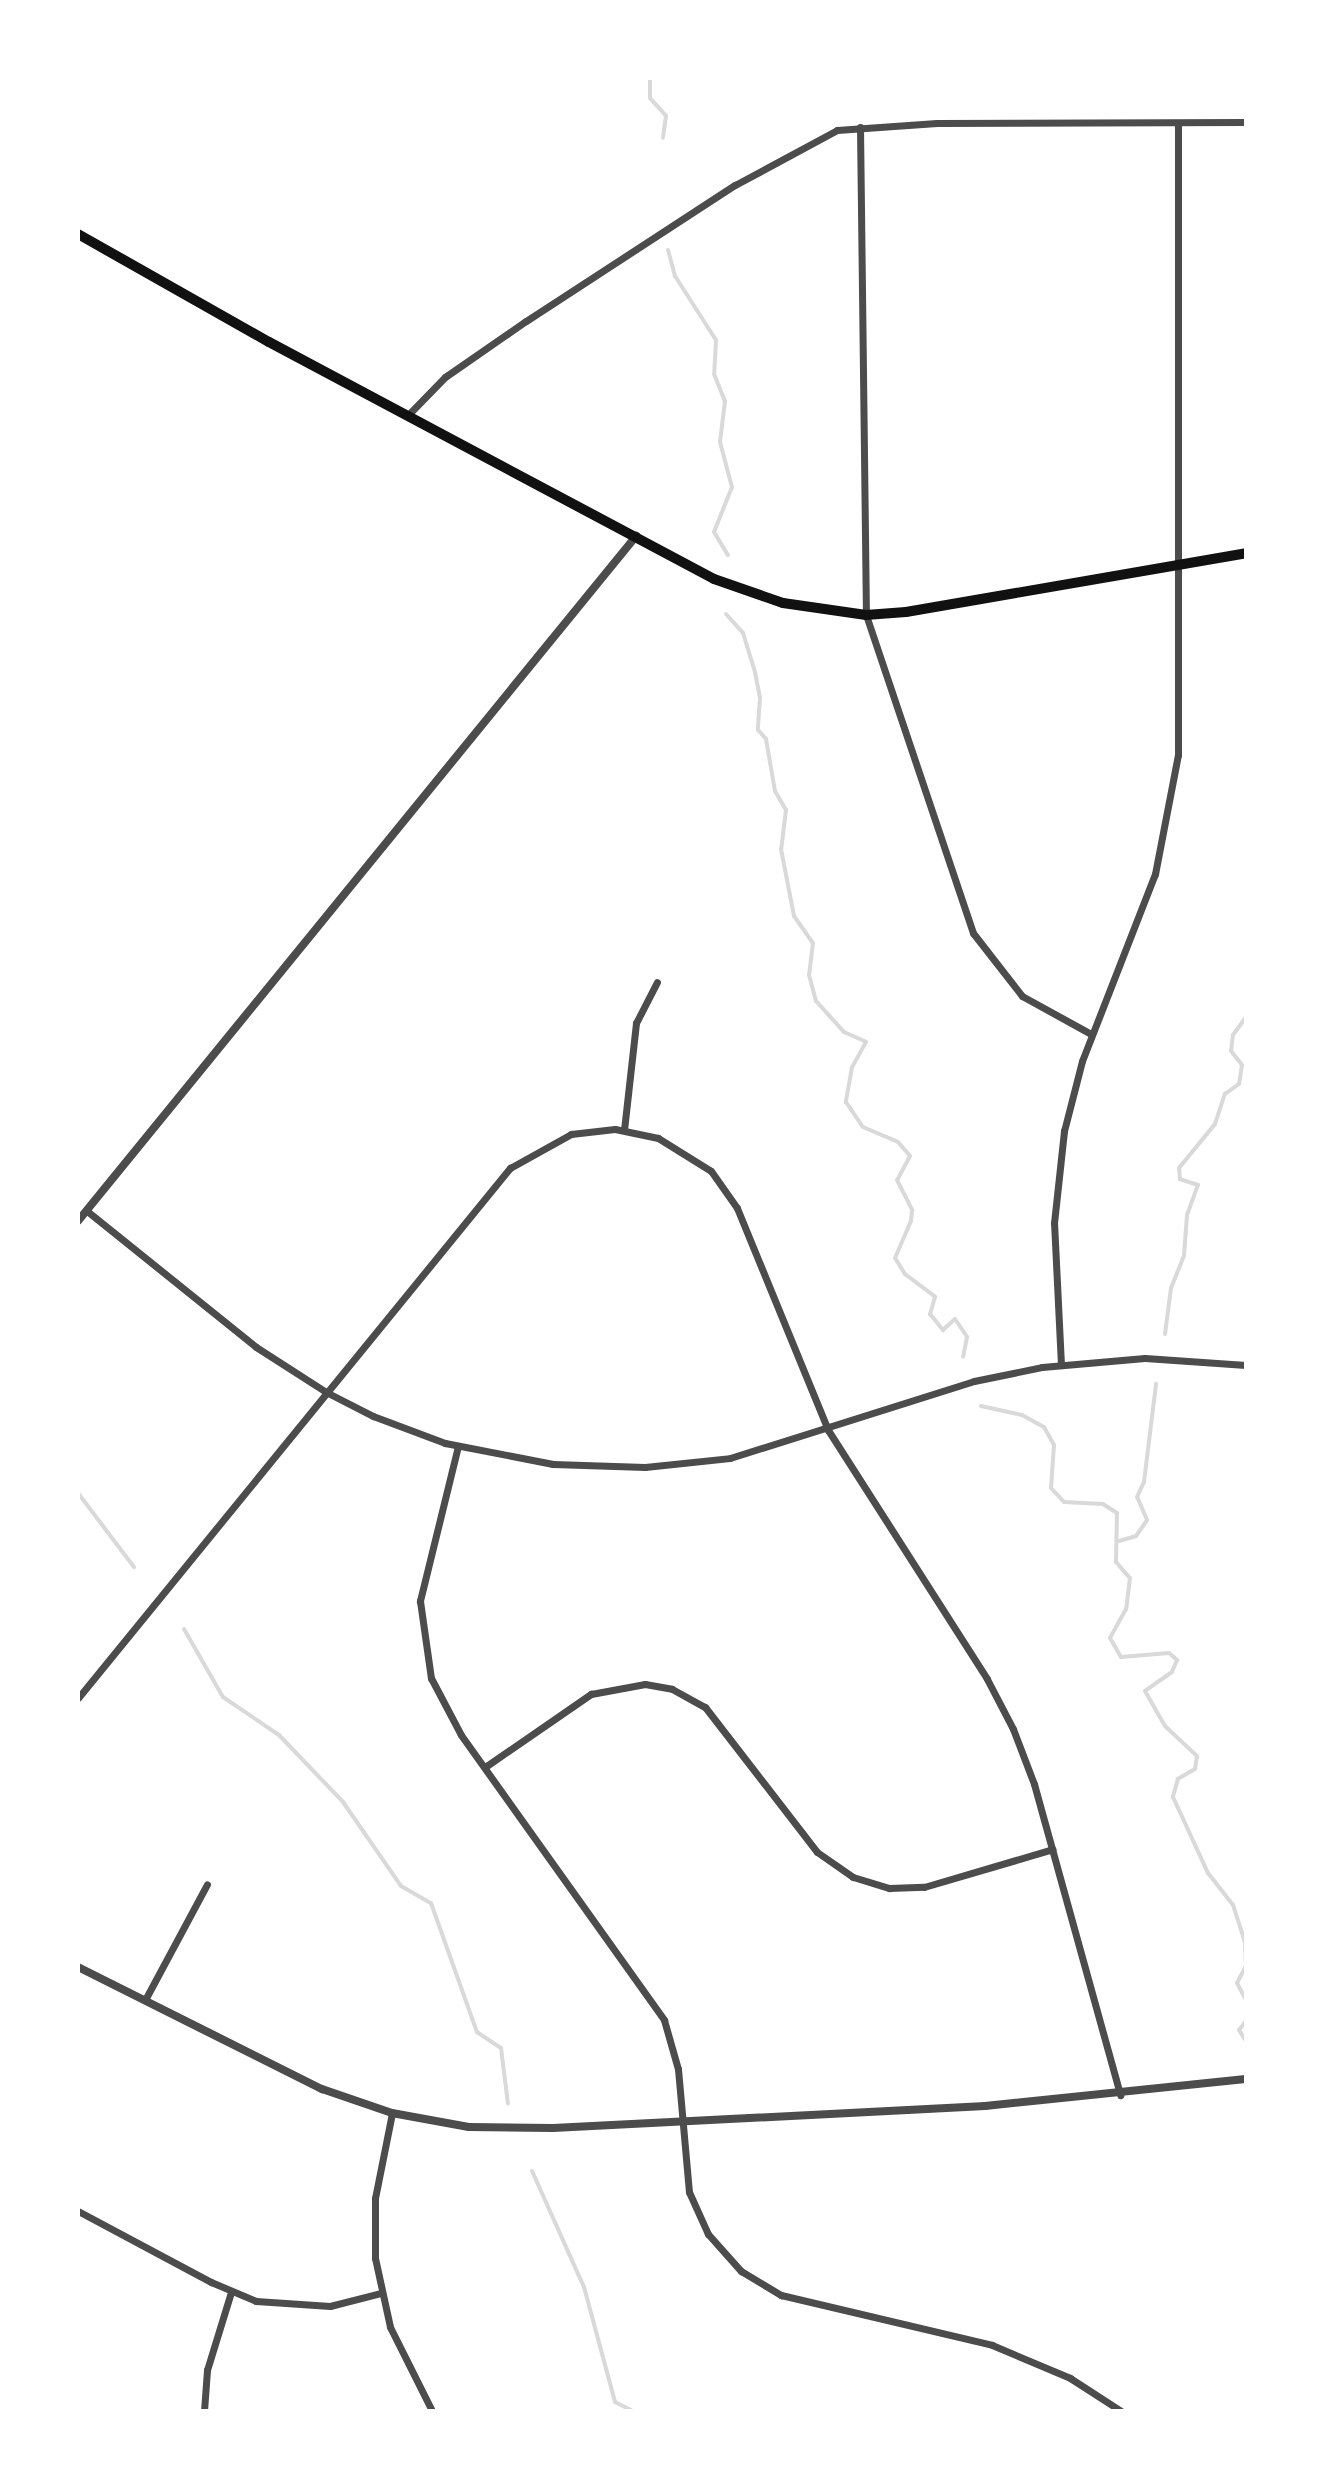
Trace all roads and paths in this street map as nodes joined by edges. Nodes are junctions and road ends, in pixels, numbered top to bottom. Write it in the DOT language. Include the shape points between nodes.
graph roads {
  1 [pos="1246,122"];
  2 [pos="1178,123"];
  3 [pos="860,127"];
  4 [pos="78,234"];
  5 [pos="408,415"];
  6 [pos="636,536"];
  7 [pos="1246,553"];
  8 [pos="1180,564"];
  9 [pos="866,615"];
  10 [pos="657,982"];
  11 [pos="1091,1034"];
  12 [pos="624,1130"];
  13 [pos="87,1211"];
  14 [pos="78,1221"];
  15 [pos="1061,1365"];
  16 [pos="1246,1365"];
  17 [pos="326,1392"];
  18 [pos="828,1430"];
  19 [pos="458,1446"];
  20 [pos="78,1698"];
  21 [pos="485,1767"];
  22 [pos="1053,1849"];
  23 [pos="207,1884"];
  24 [pos="78,1967"];
  25 [pos="146,1998"];
  26 [pos="1246,2079"];
  27 [pos="1120,2095"];
  28 [pos="392,2113"];
  29 [pos="682,2121"];
  30 [pos="78,2211"];
  31 [pos="231,2292"];
  32 [pos="381,2293"];
  33 [pos="204,2411"];
  34 [pos="432,2411"];
  35 [pos="1121,2411"];
  1 -- 2 [label="street"];
  2 -- 3 [label="street"];
  2 -- 8 [label="street"];
  3 -- 5 [label="street" via="824,134 735,185 458,368"];
  3 -- 9 [label="street"];
  4 -- 5 [label="main road"];
  5 -- 6 [label="main road"];
  6 -- 9 [label="main road" via="734,588 793,605"];
  6 -- 13 [label="street"];
  7 -- 8 [label="main road"];
  8 -- 9 [label="main road" via="948,606"];
  8 -- 11 [label="street" via="1181,704 1174,790 1155,874"];
  9 -- 11 [label="street" via="973,933 1022,996"];
  10 -- 12 [label="street" via="636,1023"];
  11 -- 15 [label="street" via="1064,1131 1057,1183 1053,1253"];
  12 -- 17 [label="street" via="571,1134 510,1168"];
  12 -- 18 [label="street" via="676,1146 725,1189"];
  13 -- 14 [label="street"];
  13 -- 17 [label="street" via="256,1347"];
  15 -- 16 [label="street" via="1145,1358"];
  15 -- 18 [label="street" via="974,1381"];
  17 -- 19 [label="street" via="407,1430"];
  17 -- 20 [label="street"];
  18 -- 19 [label="street" via="730,1458 645,1467 553,1464"];
  18 -- 22 [label="street" via="987,1679 1026,1762"];
  19 -- 21 [label="street" via="424,1574 420,1625 442,1703"];
  21 -- 22 [label="street" via="591,1694 645,1684 672,1689 705,1707 817,1852 853,1877 889,1888 924,1887"];
  21 -- 29 [label="street" via="653,2000 673,2044"];
  22 -- 27 [label="street"];
  23 -- 25 [label="street"];
  24 -- 25 [label="street"];
  25 -- 28 [label="street" via="322,2089"];
  26 -- 27 [label="street"];
  27 -- 29 [label="street"];
  28 -- 29 [label="street" via="510,2129"];
  28 -- 32 [label="street" via="375,2198"];
  29 -- 35 [label="street" via="685,2174 697,2214 723,2253 760,2285 803,2302 1030,2358"];
  30 -- 31 [label="street"];
  31 -- 32 [label="street" via="305,2307"];
  31 -- 33 [label="street" via="207,2370"];
  32 -- 34 [label="street" via="401,2357"];
}
